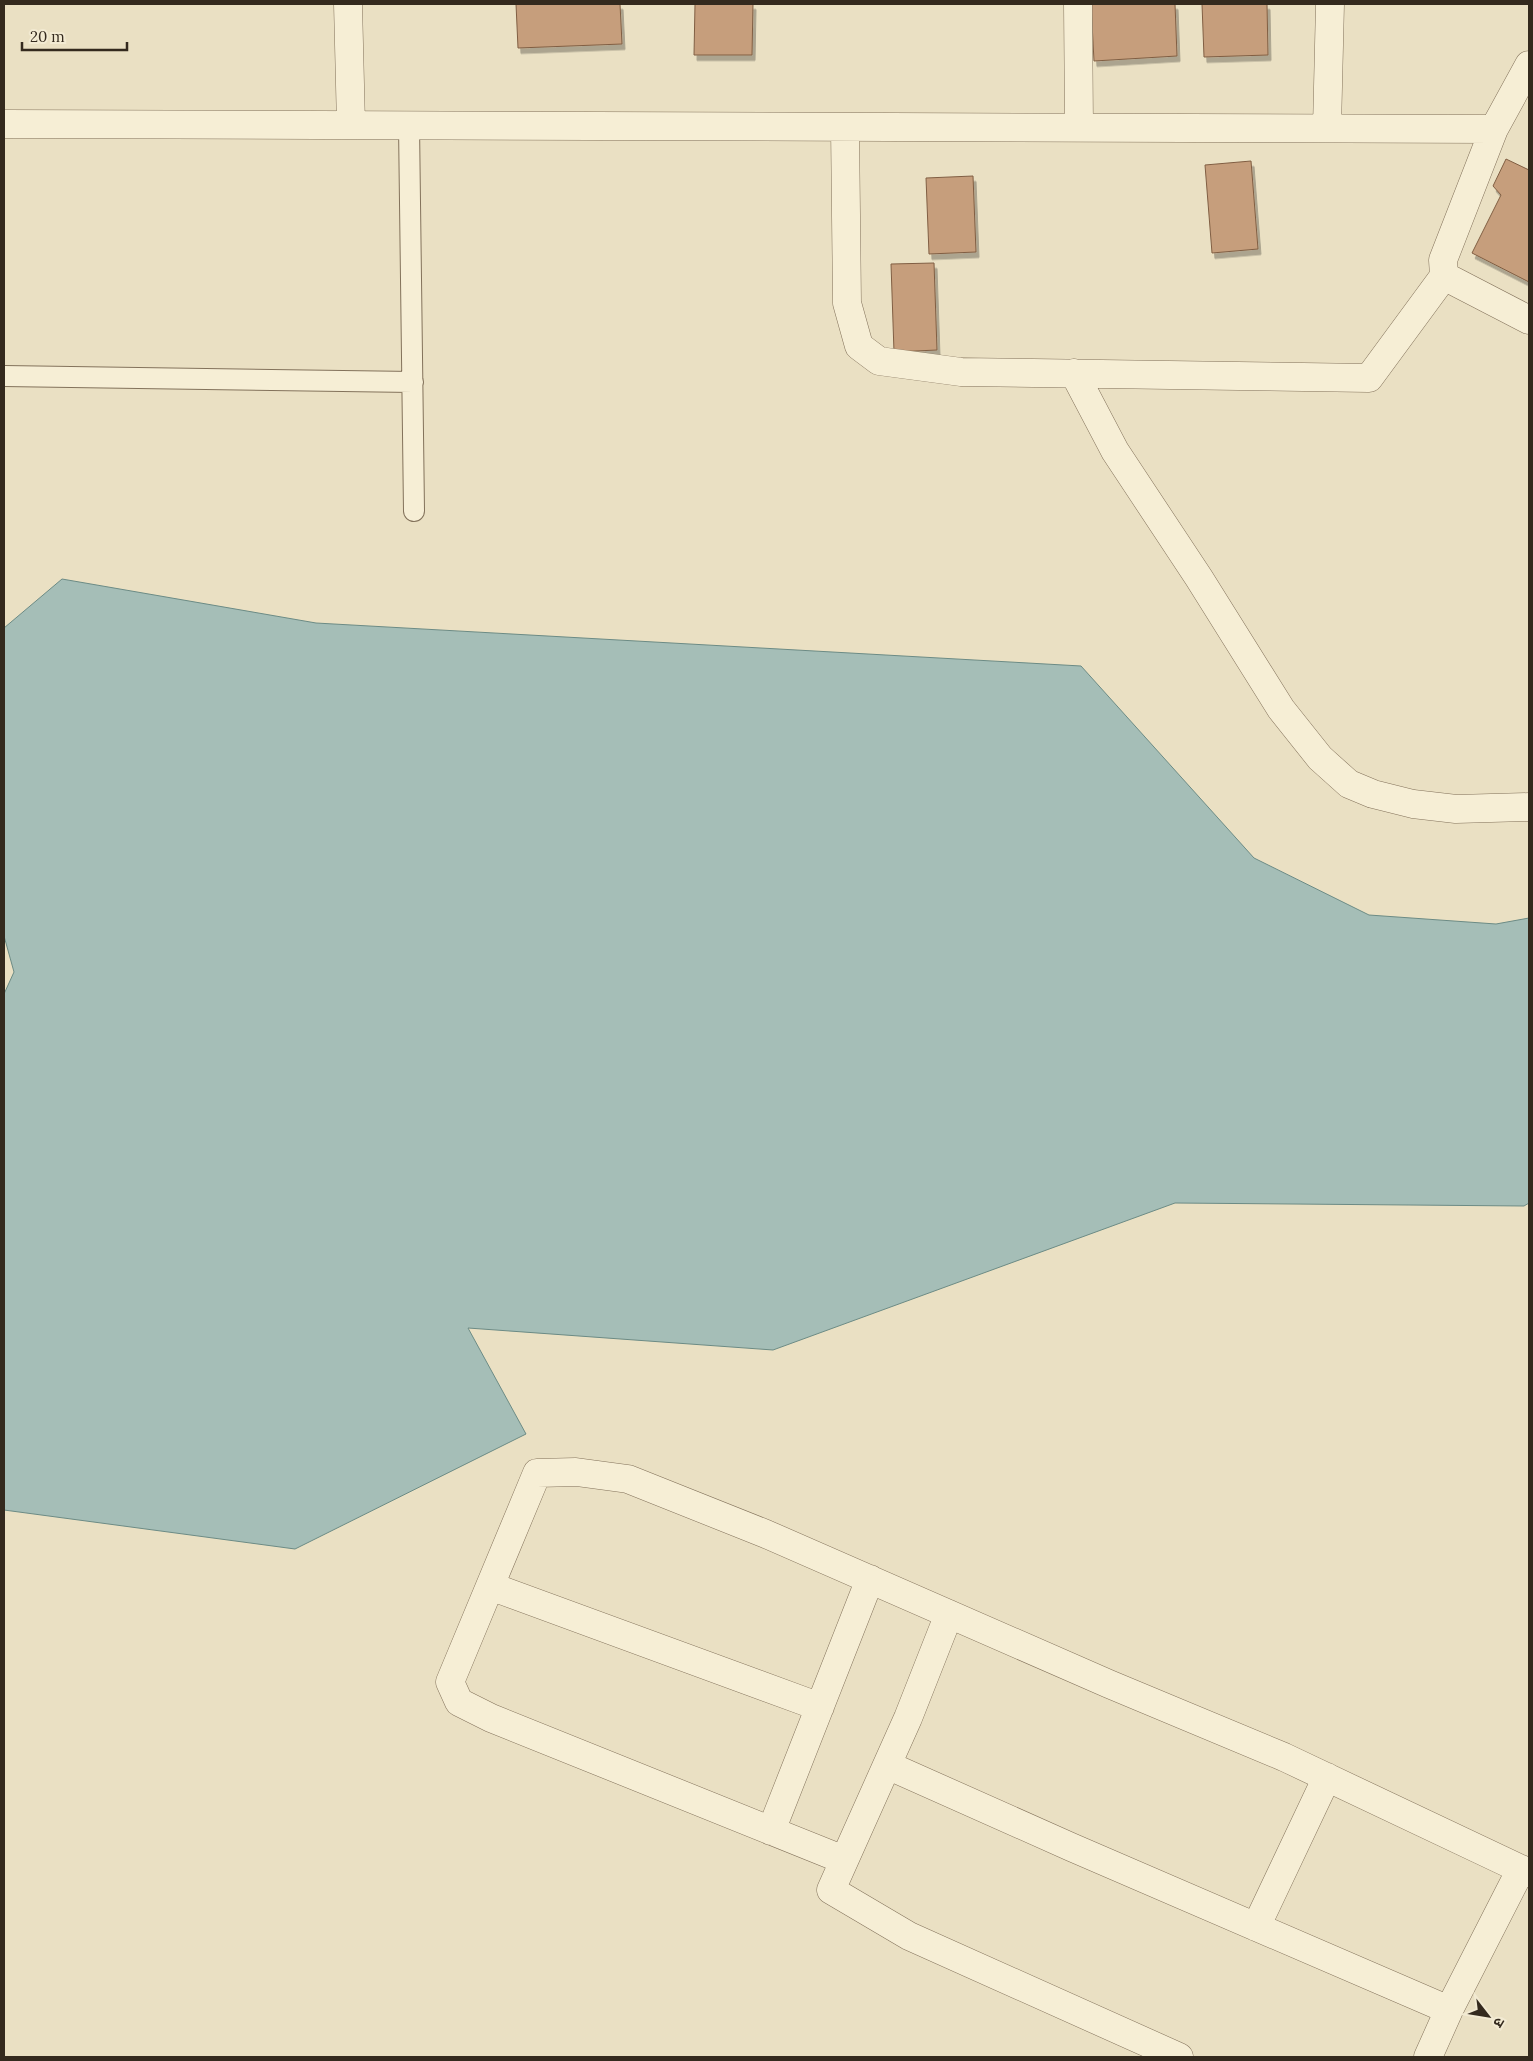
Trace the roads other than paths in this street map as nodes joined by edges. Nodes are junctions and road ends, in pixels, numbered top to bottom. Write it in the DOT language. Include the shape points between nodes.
graph roads {
  1 [pos="348,4"];
  2 [pos="1078,4"];
  3 [pos="1330,4"];
  4 [pos="1529,65"];
  5 [pos="4,124"];
  6 [pos="351,125"];
  7 [pos="410,125"];
  8 [pos="845,127"];
  9 [pos="1079,127"];
  10 [pos="1327,128"];
  11 [pos="1494,129"];
  12 [pos="1444,276"];
  13 [pos="1529,320"];
  14 [pos="1074,373"];
  15 [pos="4,376"];
  16 [pos="412,382"];
  17 [pos="414,511"];
  18 [pos="1529,807"];
  19 [pos="870,1579"];
  20 [pos="490,1586"];
  21 [pos="950,1614"];
  22 [pos="820,1708"];
  23 [pos="887,1765"];
  24 [pos="1327,1777"];
  25 [pos="771,1831"];
  26 [pos="844,1860"];
  27 [pos="1525,1871"];
  28 [pos="1256,1927"];
  29 [pos="1449,2010"];
  30 [pos="1179,2057"];
  31 [pos="1428,2057"];
  1 -- 6 [label="street"];
  2 -- 9 [label="street"];
  3 -- 10 [label="street"];
  4 -- 11 [label="street"];
  5 -- 6 [label="street"];
  6 -- 7 [label="street"];
  7 -- 8 [label="street"];
  7 -- 16 [label="lane"];
  8 -- 9 [label="street"];
  8 -- 14 [label="street" via="847,303 859,346 879,361 961,372"];
  9 -- 10 [label="street"];
  10 -- 11 [label="street"];
  11 -- 12 [label="street" via="1444,260"];
  12 -- 13 [label="street"];
  12 -- 14 [label="street" via="1370,378"];
  14 -- 18 [label="street" via="1115,451 1281,709 1320,758 1349,784 1413,804 1456,809"];
  15 -- 16 [label="lane"];
  16 -- 17 [label="lane"];
  19 -- 20 [label="street" via="628,1479 576,1472 537,1473"];
  19 -- 21 [label="street"];
  19 -- 22 [label="street"];
  20 -- 22 [label="street"];
  20 -- 25 [label="street" via="450,1682 459,1702 491,1718"];
  21 -- 23 [label="street"];
  21 -- 24 [label="street"];
  22 -- 25 [label="street"];
  23 -- 26 [label="street"];
  23 -- 28 [label="street"];
  24 -- 27 [label="street"];
  24 -- 28 [label="street"];
  25 -- 26 [label="street"];
  26 -- 30 [label="street" via="832,1890 901,1932"];
  27 -- 29 [label="street"];
  28 -- 29 [label="street"];
  29 -- 31 [label="street"];
}
